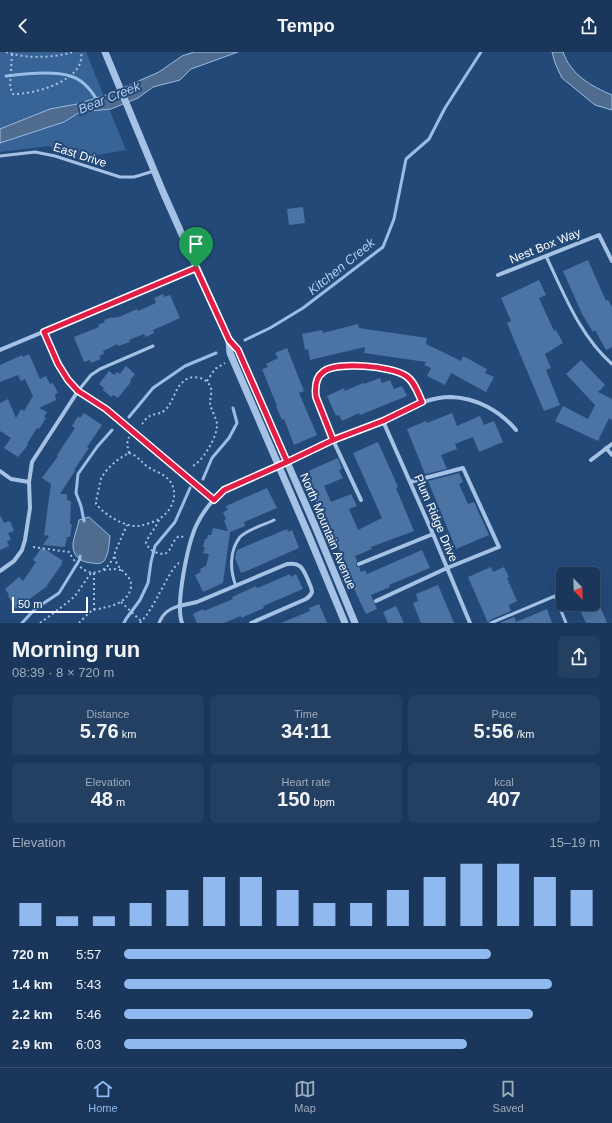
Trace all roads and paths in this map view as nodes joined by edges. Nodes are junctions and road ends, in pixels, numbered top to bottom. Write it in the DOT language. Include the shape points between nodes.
graph roads {
  1 [pos="6,52"];
  2 [pos="73,52"];
  3 [pos="81,52"];
  4 [pos="105,52"];
  5 [pos="12,54"];
  6 [pos="0,156"];
  7 [pos="154,171"];
  8 [pos="546,256"];
  9 [pos="612,261"];
  10 [pos="196,268"];
  11 [pos="498,275"];
  12 [pos="44,332"];
  13 [pos="229,340"];
  14 [pos="153,346"];
  15 [pos="0,350"];
  16 [pos="225,363"];
  17 [pos="612,364"];
  18 [pos="207,381"];
  19 [pos="78,391"];
  20 [pos="422,402"];
  21 [pos="383,421"];
  22 [pos="142,424"];
  23 [pos="516,430"];
  24 [pos="129,437"];
  25 [pos="333,440"];
  26 [pos="612,444"];
  27 [pos="606,448"];
  28 [pos="129,453"];
  29 [pos="612,455"];
  30 [pos="591,460"];
  31 [pos="287,462"];
  32 [pos="279,466"];
  33 [pos="191,467"];
  34 [pos="0,471"];
  35 [pos="29,482"];
  36 [pos="410,482"];
  37 [pos="214,500"];
  38 [pos="361,500"];
  39 [pos="159,520"];
  40 [pos="274,520"];
  41 [pos="127,524"];
  42 [pos="433,534"];
  43 [pos="184,537"];
  44 [pos="33,547"];
  45 [pos="114,557"];
  46 [pos="178,563"];
  47 [pos="359,564"];
  48 [pos="447,568"];
  49 [pos="104,570"];
  50 [pos="121,570"];
  51 [pos="0,571"];
  52 [pos="92,573"];
  53 [pos="236,586"];
  54 [pos="376,600"];
  55 [pos="121,602"];
  56 [pos="179,606"];
  57 [pos="94,610"];
  58 [pos="140,622"];
  59 [pos="40,623"];
  60 [pos="79,623"];
  61 [pos="159,623"];
  62 [pos="182,623"];
  63 [pos="251,623"];
  64 [pos="345,623"];
  65 [pos="355,623"];
  66 [pos="470,623"];
  67 [pos="492,623"];
  68 [pos="566,623"];
  1 -- 5 [label="path"];
  2 -- 5 [label="path" via="58,56"];
  3 -- 5 [label="path" via="79,67 70,76 37,92 18,94 12,94 10,87"];
  4 -- 7 [label="street, North Mountain Avenue"];
  6 -- 7 [label="lane, East Drive" via="35,152 120,177 134,177"];
  7 -- 10 [label="street, North Mountain Avenue"];
  8 -- 9 [label="street, Nest Box Way" via="599,235"];
  8 -- 11 [label="street, Nest Box Way"];
  8 -- 17 [label="lane" via="580,325 594,346"];
  10 -- 12 [label="street"];
  10 -- 13 [label="street, North Mountain Avenue"];
  12 -- 15 [label="street"];
  12 -- 19 [label="street" via="58,364"];
  13 -- 31 [label="street, North Mountain Avenue" via="238,350"];
  13 -- 32 [label="street, North Mountain Avenue" via="230,353"];
  14 -- 19 [label="lane" via="100,369"];
  16 -- 18 [label="path" via="215,369"];
  18 -- 22 [label="path" via="194,377 186,379 174,392 170,405 161,413 147,417"];
  18 -- 33 [label="path" via="211,387 210,403 217,422 217,431 203,456"];
  19 -- 35 [label="street" via="32,462"];
  19 -- 37 [label="street" via="106,409"];
  20 -- 21 [label="street"];
  20 -- 23 [label="street" via="451,397 476,402 507,419"];
  20 -- 25 [label="street" via="407,376 393,370 342,366 324,371 317,380 315,390"];
  21 -- 25 [label="street"];
  21 -- 36 [label="street, Plum Ridge Drive"];
  24 -- 28 [label="path"];
  25 -- 31 [label="street"];
  25 -- 38 [label="street"];
  26 -- 27 [label="street"];
  27 -- 29 [label="street"];
  27 -- 30 [label="street"];
  28 -- 39 [label="path" via="163,475 175,491 172,506"];
  28 -- 41 [label="path" via="120,457 106,471 96,501 99,508"];
  31 -- 32 [label="street"];
  31 -- 65 [label="street, North Mountain Avenue"];
  32 -- 37 [label="street" via="224,490"];
  32 -- 64 [label="street, North Mountain Avenue"];
  34 -- 35 [label="street" via="11,479"];
  35 -- 51 [label="street" via="30,508 26,540 14,561"];
  36 -- 42 [label="street, Plum Ridge Drive"];
  36 -- 48 [label="street" via="463,468 499,547"];
  37 -- 56 [label="street" via="196,525 191,538"];
  39 -- 41 [label="path" via="138,526"];
  39 -- 43 [label="path" via="146,543 152,551 166,554 176,538"];
  40 -- 53 [label="lane" via="248,531 236,544 231,568"];
  41 -- 45 [label="path"];
  42 -- 47 [label="street"];
  42 -- 48 [label="street, Plum Ridge Drive"];
  44 -- 52 [label="path" via="69,552 73,560"];
  45 -- 49 [label="path"];
  45 -- 50 [label="path"];
  46 -- 58 [label="path"];
  48 -- 54 [label="street"];
  48 -- 66 [label="street, Plum Ridge Drive"];
  49 -- 50 [label="path"];
  49 -- 52 [label="path"];
  50 -- 55 [label="path" via="129,577 131,585 130,593"];
  52 -- 57 [label="path"];
  52 -- 59 [label="path" via="75,596"];
  53 -- 56 [label="street" via="197,602"];
  53 -- 63 [label="street" via="293,563 303,570 311,588 312,592 306,599"];
  55 -- 57 [label="path"];
  55 -- 58 [label="path"];
  56 -- 61 [label="lane" via="163,614"];
  56 -- 62 [label="street"];
  57 -- 60 [label="path"];
  67 -- 68 [label="lane" via="555,596"];
}
